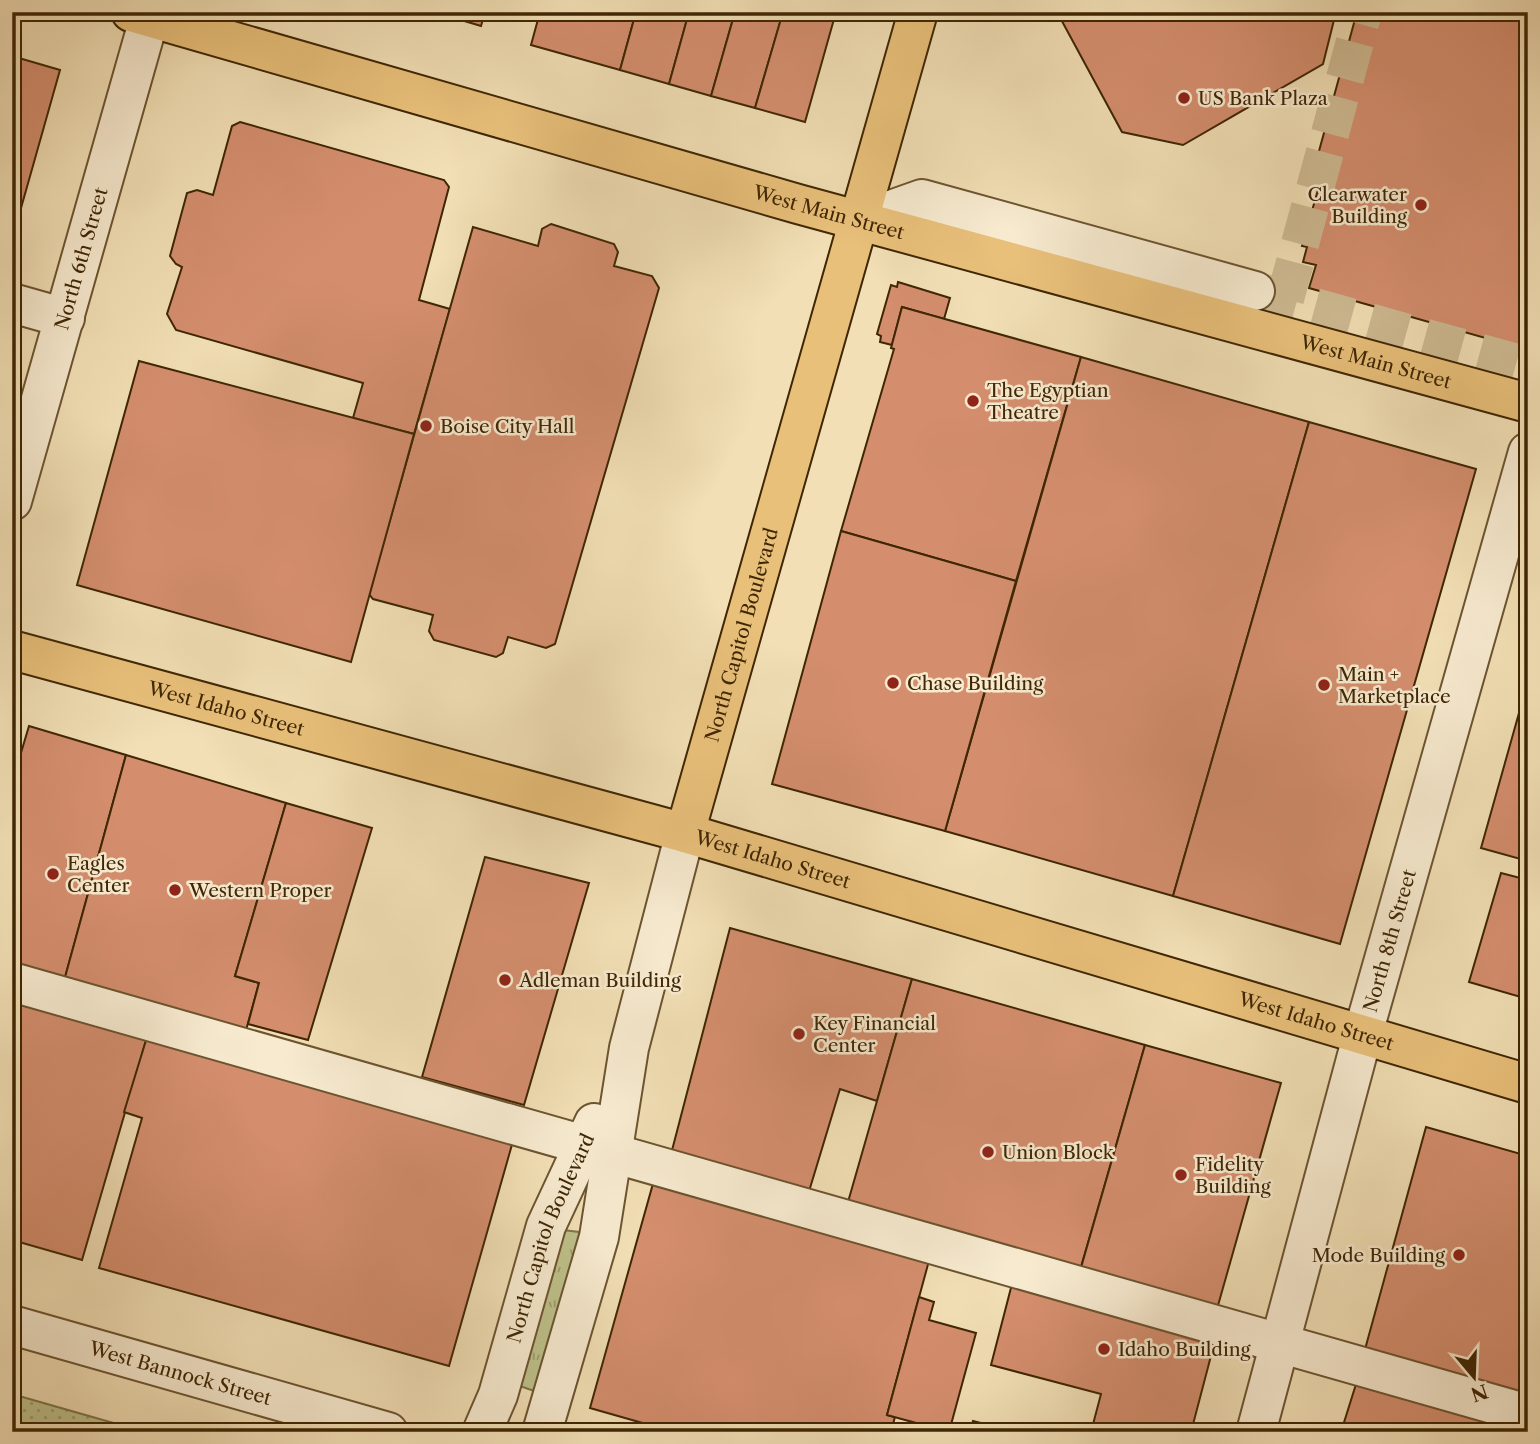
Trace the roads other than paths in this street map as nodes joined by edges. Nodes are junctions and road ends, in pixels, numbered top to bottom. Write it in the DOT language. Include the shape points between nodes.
graph roads {
  1 [pos="918,12"];
  2 [pos="144,14"];
  3 [pos="860,221"];
  4 [pos="1255,290"];
  5 [pos="12,303"];
  6 [pos="65,318"];
  7 [pos="1528,403"];
  8 [pos="1528,452"];
  9 [pos="12,501"];
  10 [pos="12,650"];
  11 [pos="685,834"];
  12 [pos="12,982"];
  13 [pos="1362,1037"];
  14 [pos="1528,1084"];
  15 [pos="598,1149"];
  16 [pos="12,1325"];
  17 [pos="1280,1343"];
  18 [pos="1528,1414"];
  19 [pos="388,1432"];
  20 [pos="482,1432"];
  21 [pos="542,1432"];
  22 [pos="1256,1432"];
  1 -- 3 [label="main road, North Capitol Boulevard"];
  2 -- 3 [label="main road, West Main Street"];
  2 -- 6 [label="street, North 6th Street"];
  3 -- 4 [label="street" via="922,199"];
  3 -- 7 [label="main road, West Main Street"];
  3 -- 11 [label="main road, North Capitol Boulevard"];
  5 -- 6 [label="street"];
  6 -- 9 [label="street, North 6th Street"];
  8 -- 13 [label="street, North 8th Street"];
  10 -- 11 [label="main road, West Idaho Street"];
  11 -- 13 [label="main road, West Idaho Street"];
  11 -- 15 [label="street, North Capitol Boulevard"];
  12 -- 15 [label="street"];
  13 -- 14 [label="main road, West Idaho Street"];
  13 -- 17 [label="street, North 8th Street"];
  15 -- 17 [label="street"];
  15 -- 20 [label="street, North Capitol Boulevard" via="546,1226 498,1395"];
  15 -- 21 [label="street, North Capitol Boulevard" via="599,1237"];
  16 -- 19 [label="street, West Bannock Street"];
  17 -- 18 [label="street"];
  17 -- 22 [label="street, North 8th Street"];
}
